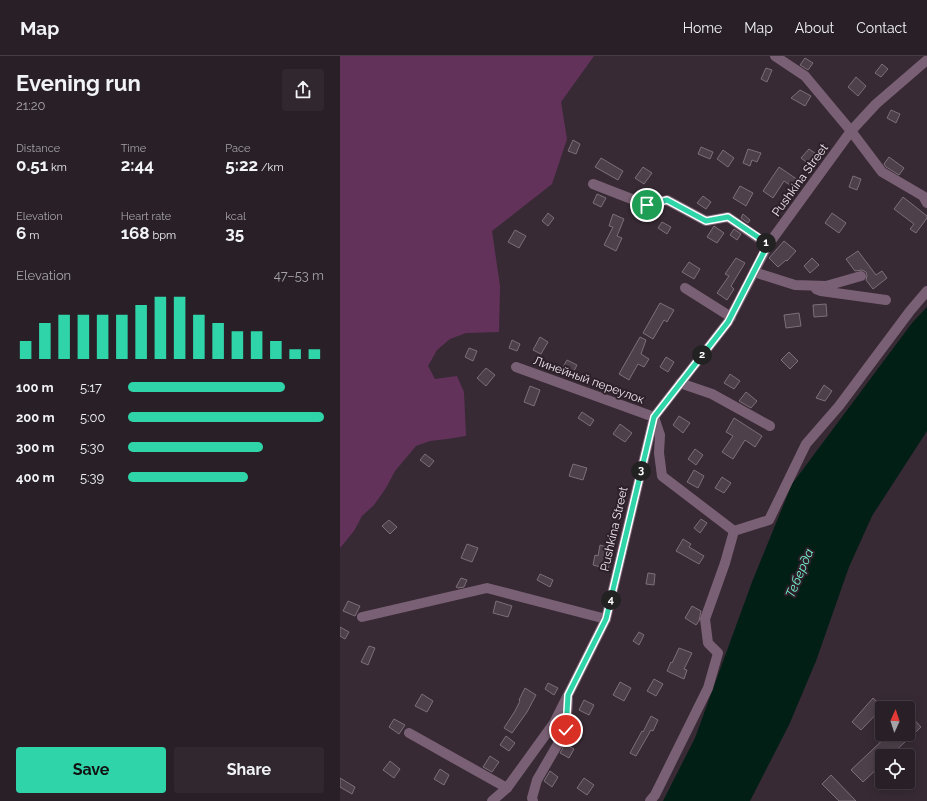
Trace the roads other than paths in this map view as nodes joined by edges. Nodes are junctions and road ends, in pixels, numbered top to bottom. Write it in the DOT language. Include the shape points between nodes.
graph roads {
  1 [pos="775,56"];
  2 [pos="927,60"];
  3 [pos="851,131"];
  4 [pos="593,184"];
  5 [pos="927,203"];
  6 [pos="768,244"];
  7 [pos="754,272"];
  8 [pos="861,276"];
  9 [pos="803,285"];
  10 [pos="685,288"];
  11 [pos="927,291"];
  12 [pos="886,300"];
  13 [pos="731,317"];
  14 [pos="516,367"];
  15 [pos="680,383"];
  16 [pos="654,417"];
  17 [pos="770,426"];
  18 [pos="734,531"];
  19 [pos="362,617"];
  20 [pos="606,619"];
  21 [pos="568,695"];
  22 [pos="409,733"];
  23 [pos="507,788"];
  24 [pos="492,801"];
  25 [pos="533,801"];
  26 [pos="650,801"];
  1 -- 3 [label="street" via="805,76"];
  2 -- 3 [label="street, Pushkina Street" via="876,104"];
  3 -- 5 [label="street" via="882,172 923,196"];
  3 -- 6 [label="street, Pushkina Street"];
  4 -- 6 [label="street" via="647,205 667,200 706,221 728,217"];
  6 -- 7 [label="street, Pushkina Street"];
  7 -- 9 [label="street" via="795,285"];
  7 -- 13 [label="street, Pushkina Street"];
  8 -- 9 [label="street" via="826,286"];
  9 -- 12 [label="street" via="821,291"];
  10 -- 13 [label="street"];
  11 -- 18 [label="street" via="839,406 806,444 769,520"];
  13 -- 15 [label="street, Pushkina Street"];
  14 -- 16 [label="street, Линейный переулок"];
  15 -- 16 [label="street, Pushkina Street"];
  15 -- 17 [label="street" via="712,394"];
  16 -- 18 [label="street" via="660,435 662,476"];
  16 -- 20 [label="street, Pushkina Street"];
  18 -- 26 [label="street" via="705,618 708,643 718,653 708,688"];
  19 -- 20 [label="street" via="487,588"];
  20 -- 21 [label="street, Pushkina Street"];
  21 -- 23 [label="street, Pushkina Street" via="554,723"];
  21 -- 25 [label="street" via="566,730 537,780"];
  22 -- 23 [label="street"];
  23 -- 24 [label="street, Pushkina Street"];
}
